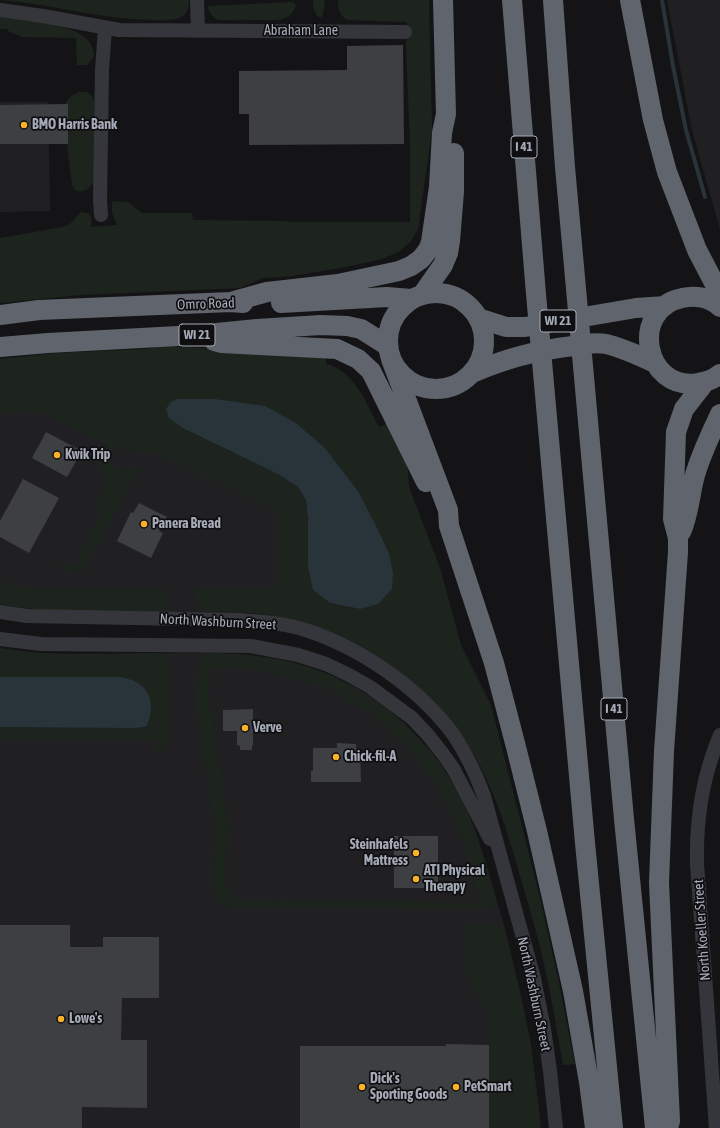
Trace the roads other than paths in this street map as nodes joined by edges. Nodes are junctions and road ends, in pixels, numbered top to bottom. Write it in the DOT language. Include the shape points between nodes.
graph roads {
  1 [pos="197,0"];
  2 [pos="443,0"];
  3 [pos="512,0"];
  4 [pos="553,0"];
  5 [pos="630,0"];
  6 [pos="0,10"];
  7 [pos="105,28"];
  8 [pos="198,31"];
  9 [pos="405,32"];
  10 [pos="446,114"];
  11 [pos="101,215"];
  12 [pos="718,286"];
  13 [pos="417,297"];
  14 [pos="231,302"];
  15 [pos="665,306"];
  16 [pos="720,306"];
  17 [pos="0,315"];
  18 [pos="478,318"];
  19 [pos="197,335"];
  20 [pos="0,347"];
  21 [pos="390,353"];
  22 [pos="655,363"];
  23 [pos="472,373"];
  24 [pos="713,378"];
  25 [pos="720,414"];
  26 [pos="449,526"];
  27 [pos="678,538"];
  28 [pos="0,612"];
  29 [pos="0,639"];
  30 [pos="720,735"];
  31 [pos="502,863"];
  32 [pos="717,1096"];
  33 [pos="556,1128"];
  34 [pos="595,1128"];
  35 [pos="614,1128"];
  36 [pos="655,1128"];
  37 [pos="668,1128"];
  38 [pos="716,1128"];
  1 -- 8 [label="street"];
  2 -- 10 [label="highway"];
  3 -- 35 [label="highway, I 41" via="585,843"];
  4 -- 36 [label="highway, I 41" via="565,167 624,819"];
  5 -- 12 [label="highway" via="653,120 667,172 697,250"];
  6 -- 7 [label="street, Abraham Lane"];
  7 -- 8 [label="street, Abraham Lane"];
  7 -- 11 [label="street"];
  8 -- 9 [label="street, Abraham Lane"];
  10 -- 13 [label="highway" via="454,133 454,192 448,254 443,265"];
  10 -- 14 [label="highway" via="442,133 439,187 430,242 421,259 399,272 338,284 267,292"];
  13 -- 14 [label="highway, Omro Road / WI 21" via="266,304"];
  13 -- 18 [label="highway" via="434,293 447,294 470,307"];
  13 -- 21 [label="highway" via="401,308 393,319 388,332"];
  14 -- 17 [label="highway, Omro Road / WI 21" via="39,310"];
  15 -- 16 [label="highway" via="677,299 690,296 704,298"];
  15 -- 18 [label="highway, WI 21" via="636,308 525,327 506,326"];
  15 -- 22 [label="highway" via="653,321 648,339"];
  18 -- 23 [label="highway" via="484,340 483,352"];
  19 -- 20 [label="highway, Omro Road / WI 21"];
  19 -- 21 [label="highway, Omro Road / WI 21" via="322,325 347,326 361,330"];
  19 -- 26 [label="highway" via="221,344 337,349 358,360 371,371"];
  21 -- 23 [label="highway" via="398,371 421,387 449,387"];
  21 -- 26 [label="highway" via="448,510"];
  22 -- 23 [label="highway, WI 21" via="606,344 594,343 539,351"];
  22 -- 24 [label="highway" via="664,374 676,381 694,384"];
  24 -- 27 [label="highway" via="684,409 676,432 673,519"];
  25 -- 27 [label="highway" via="695,473 685,523"];
  26 -- 34 [label="highway" via="494,663 537,831 573,991"];
  27 -- 37 [label="highway" via="664,751 659,883 670,1121"];
  28 -- 31 [label="street, North Washburn Street" via="33,617 268,622 317,634 359,653 413,692 437,714 453,734 473,767 494,827"];
  29 -- 31 [label="street, North Washburn Street" via="41,644 251,646 298,655 326,664 370,687 412,718 428,735 463,784"];
  30 -- 32 [label="street, North Koeller Street" via="709,766 698,824 697,844"];
  31 -- 33 [label="street, North Washburn Street" via="534,978 544,1029"];
  32 -- 38 [label="street, North Koeller Street"];
}
